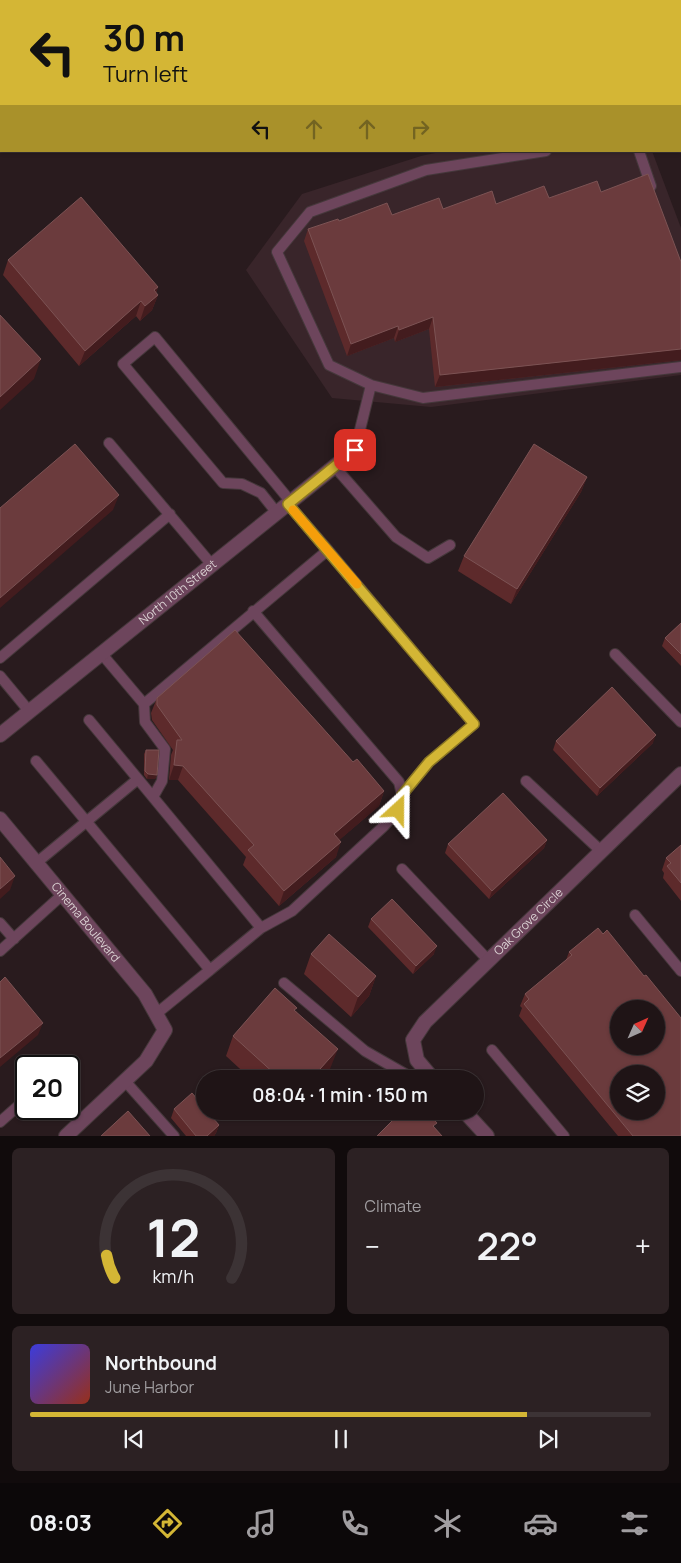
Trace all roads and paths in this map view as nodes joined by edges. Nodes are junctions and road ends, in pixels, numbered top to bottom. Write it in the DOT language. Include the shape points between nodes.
graph roads {
  1 [pos="540,152"];
  2 [pos="639,152"];
  3 [pos="655,196"];
  4 [pos="681,368"];
  5 [pos="371,385"];
  6 [pos="109,443"];
  7 [pos="355,450"];
  8 [pos="335,467"];
  9 [pos="290,503"];
  10 [pos="277,513"];
  11 [pos="170,514"];
  12 [pos="450,545"];
  13 [pos="328,550"];
  14 [pos="212,565"];
  15 [pos="253,612"];
  16 [pos="102,654"];
  17 [pos="615,654"];
  18 [pos="0,658"];
  19 [pos="2,681"];
  20 [pos="144,704"];
  21 [pos="29,711"];
  22 [pos="90,720"];
  23 [pos="681,722"];
  24 [pos="0,735"];
  25 [pos="36,761"];
  26 [pos="681,774"];
  27 [pos="138,779"];
  28 [pos="526,781"];
  29 [pos="402,795"];
  30 [pos="153,797"];
  31 [pos="0,819"];
  32 [pos="86,821"];
  33 [pos="601,851"];
  34 [pos="36,864"];
  35 [pos="402,869"];
  36 [pos="62,895"];
  37 [pos="635,915"];
  38 [pos="0,923"];
  39 [pos="261,928"];
  40 [pos="14,939"];
  41 [pos="0,951"];
  42 [pos="488,960"];
  43 [pos="210,970"];
  44 [pos="681,971"];
  45 [pos="284,983"];
  46 [pos="156,1014"];
  47 [pos="492,1050"];
  48 [pos="398,1070"];
  49 [pos="426,1070"];
  50 [pos="124,1081"];
  51 [pos="15,1109"];
  52 [pos="472,1120"];
  53 [pos="0,1122"];
  54 [pos="66,1136"];
  55 [pos="174,1136"];
  56 [pos="487,1136"];
  57 [pos="564,1136"];
  1 -- 5 [label="lane" via="426,170 310,212 277,252 329,365"];
  2 -- 3 [label="lane"];
  4 -- 5 [label="lane" via="423,398"];
  5 -- 7 [label="lane"];
  6 -- 11 [label="lane"];
  7 -- 8 [label="street, North 10th Street"];
  8 -- 9 [label="street, North 10th Street"];
  8 -- 12 [label="lane" via="396,537 428,558"];
  9 -- 10 [label="street, North 10th Street"];
  9 -- 10 [label="lane" via="155,337 123,364 223,483 242,484 261,493"];
  9 -- 13 [label="lane"];
  10 -- 14 [label="street, North 10th Street"];
  11 -- 14 [label="lane"];
  11 -- 18 [label="lane"];
  13 -- 15 [label="lane"];
  13 -- 29 [label="lane" via="474,724 429,762"];
  14 -- 16 [label="street, North 10th Street"];
  15 -- 20 [label="lane"];
  15 -- 29 [label="lane" via="399,782"];
  16 -- 20 [label="lane"];
  16 -- 21 [label="street, North 10th Street"];
  17 -- 23 [label="lane"];
  19 -- 21 [label="lane"];
  20 -- 30 [label="lane" via="145,722 165,749 162,781"];
  21 -- 24 [label="street, North 10th Street"];
  22 -- 27 [label="lane"];
  25 -- 32 [label="lane"];
  26 -- 33 [label="street, Oak Grove Circle"];
  27 -- 30 [label="lane"];
  27 -- 32 [label="lane"];
  28 -- 33 [label="lane"];
  29 -- 39 [label="lane" via="398,810 384,826 292,911"];
  30 -- 39 [label="lane"];
  31 -- 34 [label="street, Cinema Boulevard"];
  32 -- 34 [label="lane"];
  32 -- 43 [label="lane"];
  33 -- 42 [label="street, Oak Grove Circle"];
  34 -- 36 [label="street, Cinema Boulevard"];
  35 -- 42 [label="lane"];
  36 -- 40 [label="lane"];
  36 -- 46 [label="street, Cinema Boulevard" via="145,994"];
  37 -- 44 [label="lane"];
  38 -- 40 [label="lane"];
  39 -- 43 [label="lane"];
  40 -- 41 [label="lane"];
  42 -- 49 [label="street, Oak Grove Circle" via="425,1022 413,1040 417,1060"];
  43 -- 46 [label="lane"];
  45 -- 48 [label="lane" via="365,1052"];
  46 -- 50 [label="street, Cinema Boulevard" via="165,1030 146,1061"];
  47 -- 57 [label="lane"];
  50 -- 54 [label="street"];
  50 -- 55 [label="lane"];
  51 -- 53 [label="lane"];
  52 -- 56 [label="street"];
}
